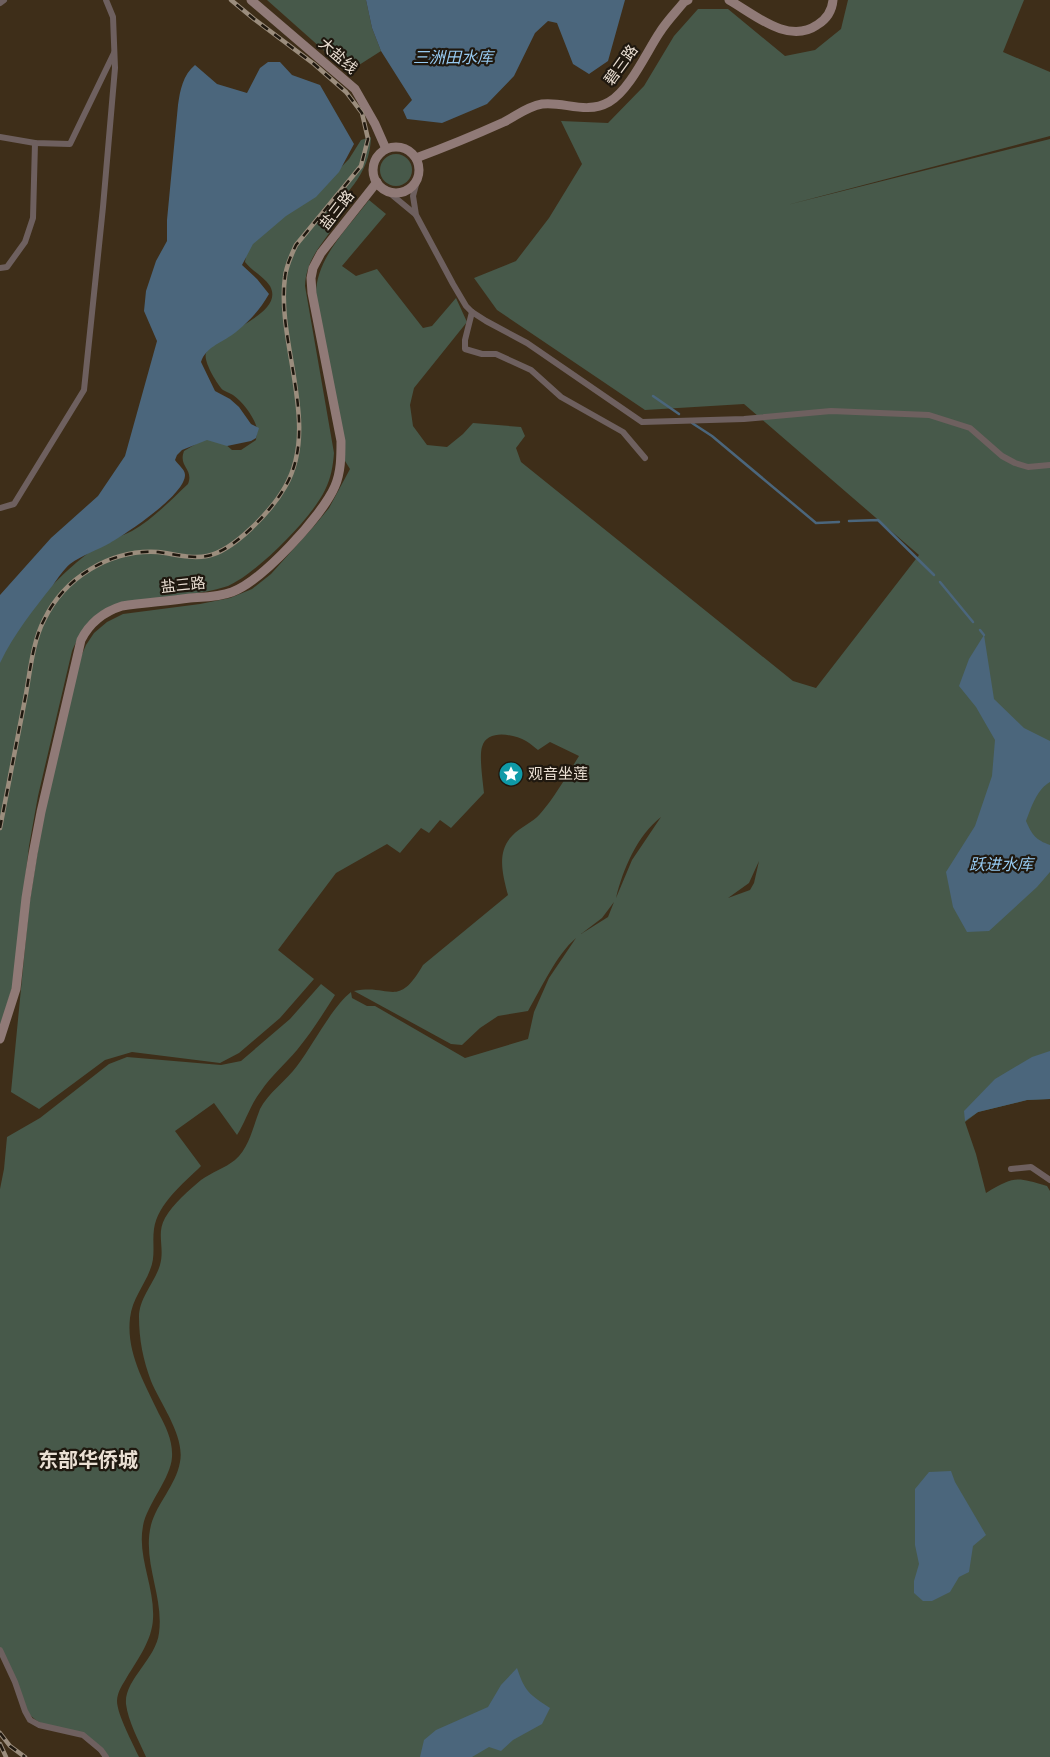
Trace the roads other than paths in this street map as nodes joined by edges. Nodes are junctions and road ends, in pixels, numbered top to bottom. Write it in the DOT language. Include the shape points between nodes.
graph roads {
  1 [pos="4,0"];
  2 [pos="106,0"];
  3 [pos="251,0"];
  4 [pos="688,0"];
  5 [pos="729,0"];
  6 [pos="833,0"];
  7 [pos="0,3"];
  8 [pos="115,52"];
  9 [pos="0,137"];
  10 [pos="35,143"];
  11 [pos="386,149"];
  12 [pos="416,158"];
  13 [pos="417,181"];
  14 [pos="376,182"];
  15 [pos="386,190"];
  16 [pos="416,215"];
  17 [pos="0,268"];
  18 [pos="472,312"];
  19 [pos="645,458"];
  20 [pos="1050,465"];
  21 [pos="0,508"];
  22 [pos="0,1039"];
  23 [pos="1011,1169"];
  24 [pos="1050,1180"];
  25 [pos="0,1650"];
  26 [pos="106,1757"];
  1 -- 7 [label="street"];
  2 -- 8 [label="street" via="114,17"];
  3 -- 11 [label="main road, 大盐线" via="355,90"];
  4 -- 12 [label="main road, 碧三路" via="660,31 620,94 609,102 584,108 544,104 527,108 509,120"];
  5 -- 6 [label="main road" via="784,31 802,32 826,19"];
  8 -- 10 [label="street" via="70,144"];
  8 -- 21 [label="street" via="84,390 14,504"];
  9 -- 10 [label="street"];
  10 -- 17 [label="street" via="33,218 24,242 7,267"];
  11 -- 12 [label="main road" via="403,147"];
  11 -- 14 [label="main road" via="374,161"];
  12 -- 13 [label="main road" via="419,169"];
  13 -- 15 [label="main road" via="404,192"];
  13 -- 16 [label="street" via="413,196"];
  14 -- 15 [label="main road"];
  14 -- 22 [label="main road, 盐三路" via="321,253 311,278 341,441 339,471 328,499 264,573 243,587 220,595 113,608 96,619 81,640 33,854 16,988"];
  15 -- 16 [label="street"];
  16 -- 18 [label="street" via="456,291"];
  18 -- 19 [label="street" via="465,349 496,354 531,370 561,397 623,432"];
  18 -- 20 [label="street" via="527,343 642,422 831,411 930,415 970,428 1014,463 1028,467"];
  23 -- 24 [label="street" via="1031,1167"];
  25 -- 26 [label="street" via="30,1720 83,1735"];
}
